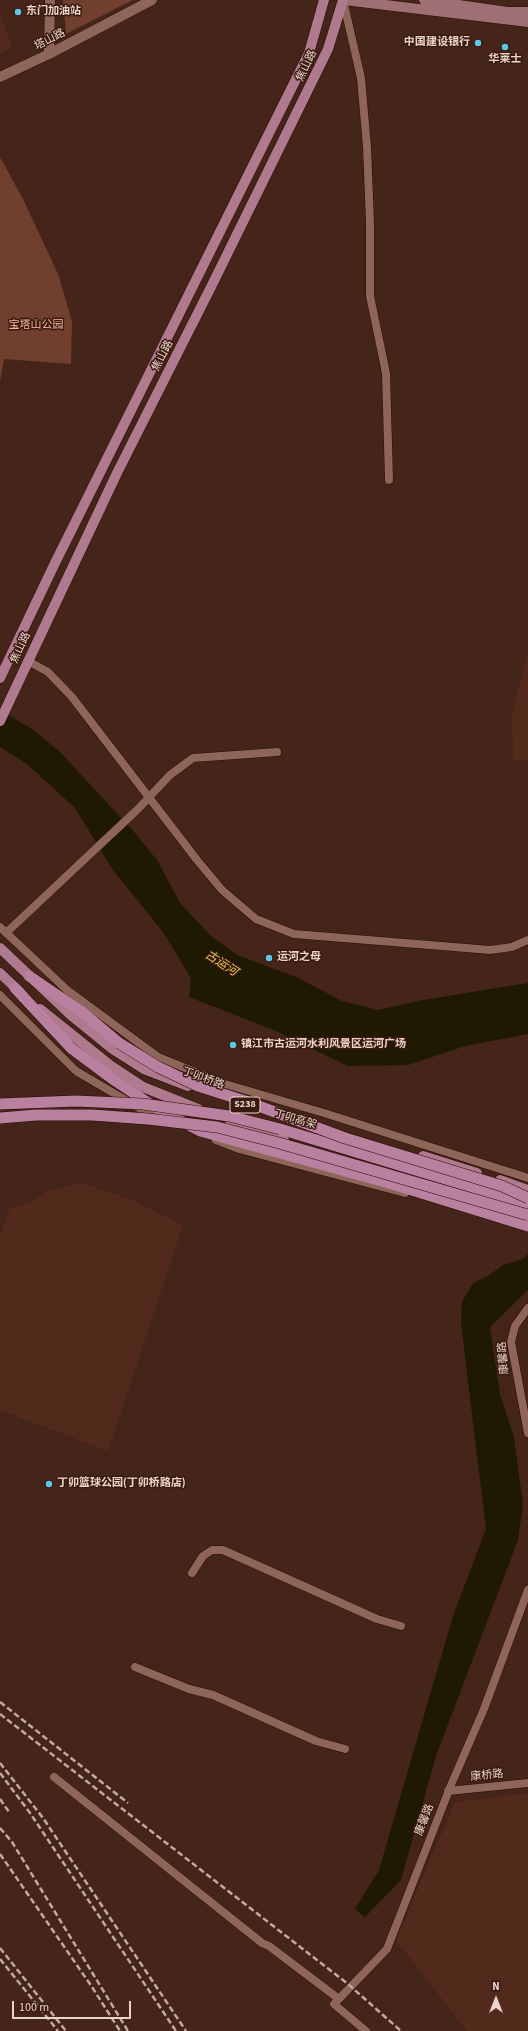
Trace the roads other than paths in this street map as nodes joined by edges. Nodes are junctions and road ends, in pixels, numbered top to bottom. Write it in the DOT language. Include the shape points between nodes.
graph roads {
  1 [pos="50,0"];
  2 [pos="152,0"];
  3 [pos="324,0"];
  4 [pos="343,0"];
  5 [pos="424,0"];
  6 [pos="528,12"];
  7 [pos="528,22"];
  8 [pos="49,54"];
  9 [pos="0,77"];
  10 [pos="389,480"];
  11 [pos="28,661"];
  12 [pos="0,678"];
  13 [pos="0,721"];
  14 [pos="277,752"];
  15 [pos="149,797"];
  16 [pos="3,930"];
  17 [pos="528,940"];
  18 [pos="0,948"];
  19 [pos="0,973"];
  20 [pos="29,976"];
  21 [pos="15,988"];
  22 [pos="0,995"];
  23 [pos="0,1104"];
  24 [pos="0,1118"];
  25 [pos="528,1178"];
  26 [pos="528,1190"];
  27 [pos="528,1198"];
  28 [pos="528,1204"];
  29 [pos="528,1215"];
  30 [pos="528,1223"];
  31 [pos="528,1226"];
  32 [pos="528,1231"];
  33 [pos="528,1308"];
  34 [pos="528,1433"];
  35 [pos="192,1573"];
  36 [pos="528,1590"];
  37 [pos="401,1626"];
  38 [pos="135,1668"];
  39 [pos="345,1750"];
  40 [pos="54,1777"];
  41 [pos="528,1783"];
  42 [pos="448,1791"];
  43 [pos="339,1999"];
  44 [pos="366,2031"];
  1 -- 8 [label="street"];
  2 -- 8 [label="street, 塔山路"];
  3 -- 12 [label="main road, 焦山路" via="309,53"];
  4 -- 7 [label="main road"];
  4 -- 10 [label="street" via="361,78 367,147 370,296 386,373"];
  4 -- 11 [label="main road, 焦山路" via="325,56 117,473"];
  5 -- 6 [label="main road" via="508,12"];
  8 -- 9 [label="street, 塔山路"];
  11 -- 13 [label="main road, 焦山路"];
  11 -- 15 [label="street" via="48,672 72,697"];
  14 -- 15 [label="street" via="193,758 170,775"];
  15 -- 16 [label="street" via="93,852"];
  15 -- 17 [label="street" via="222,890 256,919 294,934 490,950 512,947"];
  16 -- 25 [label="street" via="67,990 158,1057 225,1084"];
  18 -- 20 [label="main road, 丁卯桥路 / S238"];
  19 -- 21 [label="main road, S238"];
  20 -- 26 [label="main road, 丁卯桥路 / S238" via="111,1048 144,1069 212,1096 454,1165"];
  20 -- 27 [label="highway, bridge" via="82,1012 119,1043 158,1067 198,1086 345,1138 502,1186"];
  21 -- 30 [label="main road, S238" via="105,1062 144,1087 220,1117"];
  21 -- 31 [label="highway, bridge" via="71,1048 153,1106 200,1130 389,1183"];
  22 -- 32 [label="street" via="76,1071 161,1121 239,1149 404,1193"];
  23 -- 28 [label="highway, 丁卯高架, bridge" via="76,1101 144,1104 229,1116"];
  24 -- 29 [label="highway, bridge" via="66,1115 148,1119 217,1127"];
  33 -- 34 [label="street, 康馨路" via="515,1326 511,1342"];
  35 -- 37 [label="street" via="203,1556 212,1550 223,1550 377,1619"];
  36 -- 42 [label="street, 康馨路" via="484,1709"];
  38 -- 39 [label="street" via="213,1695 316,1741"];
  40 -- 43 [label="street" via="262,1943"];
  41 -- 42 [label="street, 康桥路"];
  42 -- 43 [label="street, 康馨路" via="387,1949"];
  43 -- 44 [label="street" via="334,2004"];
}
